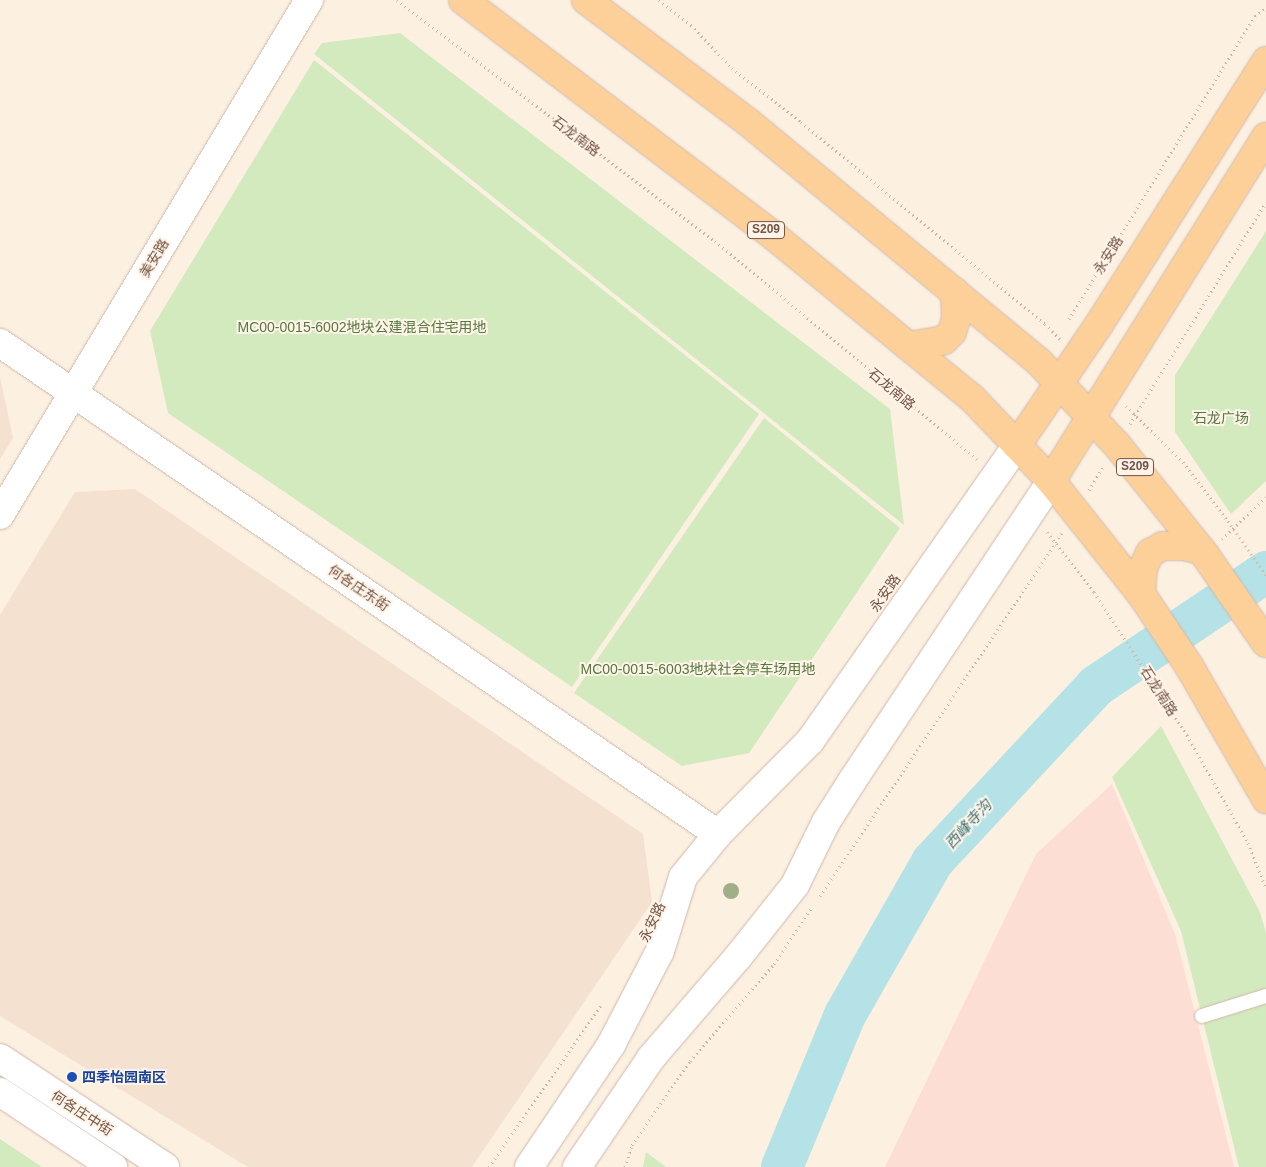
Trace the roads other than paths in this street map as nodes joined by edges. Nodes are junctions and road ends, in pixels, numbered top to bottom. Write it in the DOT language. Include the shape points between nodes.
graph roads {
  1 [pos="309,0"];
  2 [pos="463,0"];
  3 [pos="586,0"];
  4 [pos="1266,61"];
  5 [pos="1266,137"];
  6 [pos="955,292"];
  7 [pos="0,343"];
  8 [pos="908,346"];
  9 [pos="1060,384"];
  10 [pos="73,394"];
  11 [pos="1091,417"];
  12 [pos="1008,435"];
  13 [pos="1051,481"];
  14 [pos="0,515"];
  15 [pos="1204,552"];
  16 [pos="1141,594"];
  17 [pos="1263,639"];
  18 [pos="1266,799"];
  19 [pos="718,834"];
  20 [pos="1266,996"];
  21 [pos="1202,1016"];
  22 [pos="0,1058"];
  23 [pos="0,1092"];
  24 [pos="113,1167"];
  25 [pos="165,1167"];
  26 [pos="529,1167"];
  27 [pos="577,1167"];
  1 -- 10 [label="main road, 美安路"];
  2 -- 8 [label="main road, S209" via="767,231"];
  3 -- 6 [label="main road, S209" via="748,122"];
  4 -- 9 [label="main road"];
  5 -- 11 [label="main road"];
  6 -- 8 [label="main road" via="956,319 952,332 944,340"];
  6 -- 9 [label="main road, S209" via="1040,363"];
  7 -- 10 [label="main road, 何各庄东街"];
  8 -- 12 [label="main road, S209" via="972,398"];
  9 -- 11 [label="main road, S209"];
  9 -- 12 [label="main road"];
  10 -- 14 [label="main road, 美安路"];
  10 -- 19 [label="main road, 何各庄东街"];
  11 -- 13 [label="main road"];
  11 -- 15 [label="main road, S209"];
  12 -- 13 [label="main road, S209"];
  12 -- 19 [label="main road" via="981,467 810,741"];
  13 -- 16 [label="main road, S209"];
  13 -- 27 [label="main road" via="826,822 795,885 651,1058"];
  15 -- 16 [label="main road" via="1184,546 1163,546 1150,552 1143,568"];
  15 -- 17 [label="main road, S209"];
  16 -- 18 [label="main road, S209" via="1189,666"];
  19 -- 26 [label="main road" via="683,877 660,951 611,1045"];
  20 -- 21 [label="lane"];
  22 -- 25 [label="main road, 何各庄中街"];
  23 -- 24 [label="main road, 何各庄中街"];
}
